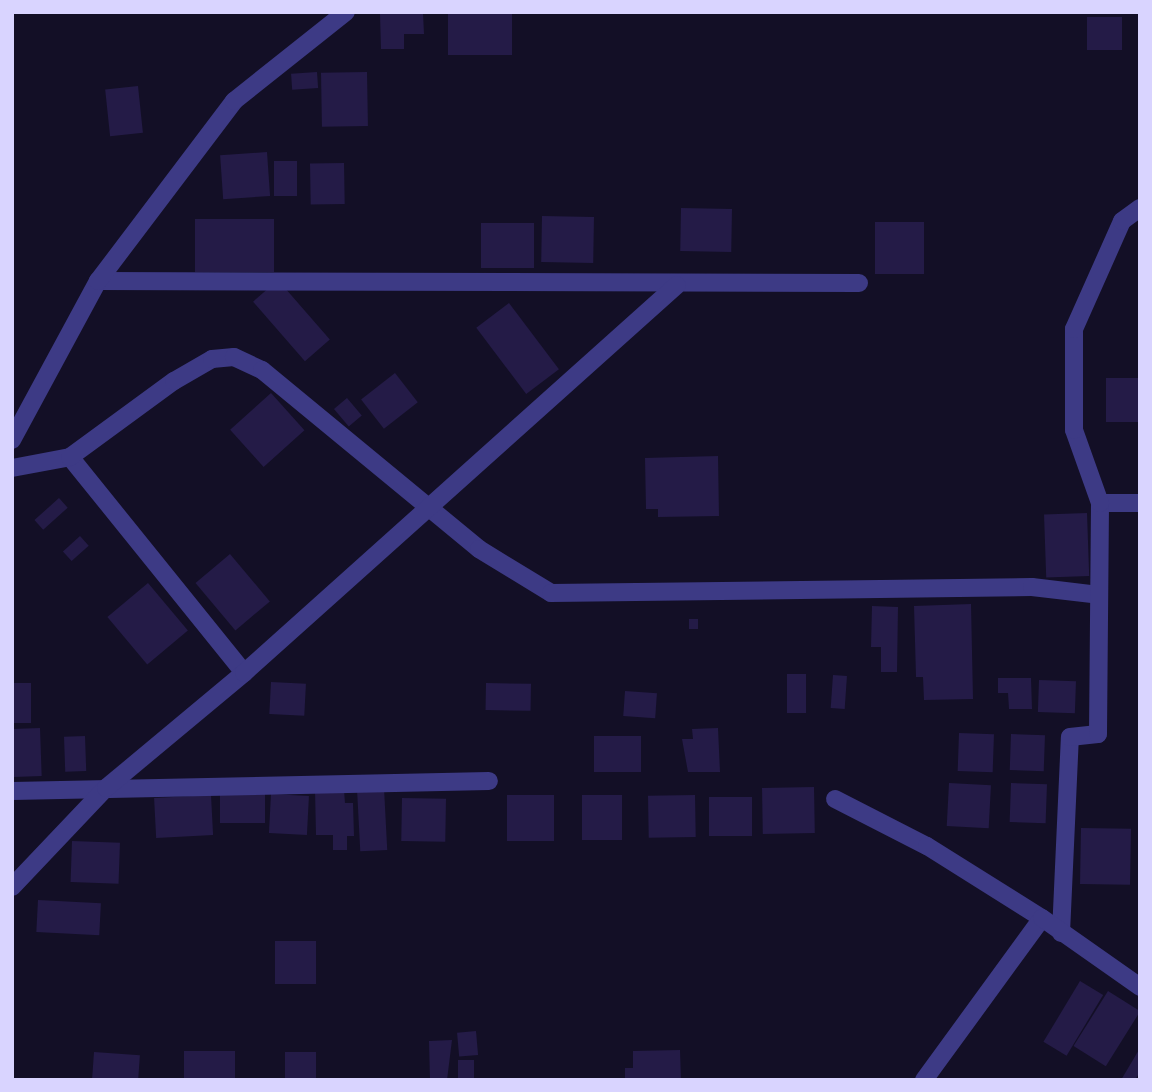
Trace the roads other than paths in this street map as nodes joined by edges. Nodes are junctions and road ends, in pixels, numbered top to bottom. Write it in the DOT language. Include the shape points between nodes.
graph roads {
  1 [pos="346,12"];
  2 [pos="1140,208"];
  3 [pos="99,281"];
  4 [pos="859,283"];
  5 [pos="677,285"];
  6 [pos="12,440"];
  7 [pos="70,457"];
  8 [pos="12,468"];
  9 [pos="1100,503"];
  10 [pos="1140,503"];
  11 [pos="430,507"];
  12 [pos="1099,596"];
  13 [pos="244,673"];
  14 [pos="489,781"];
  15 [pos="106,788"];
  16 [pos="12,791"];
  17 [pos="835,799"];
  18 [pos="12,887"];
  19 [pos="1042,918"];
  20 [pos="1061,933"];
  21 [pos="1140,987"];
  22 [pos="924,1080"];
  1 -- 3 [label="street" via="234,101"];
  2 -- 9 [label="street" via="1122,221 1074,329 1074,430"];
  3 -- 5 [label="street"];
  3 -- 6 [label="street"];
  4 -- 5 [label="street"];
  5 -- 11 [label="street"];
  7 -- 8 [label="street"];
  7 -- 11 [label="street" via="174,380 212,359 234,357 262,370 328,430"];
  7 -- 13 [label="street"];
  9 -- 10 [label="street"];
  9 -- 12 [label="street"];
  11 -- 12 [label="street" via="479,549 551,593 1032,587"];
  11 -- 13 [label="street"];
  12 -- 20 [label="street" via="1097,734 1070,737"];
  13 -- 15 [label="street"];
  14 -- 15 [label="street"];
  15 -- 16 [label="street"];
  15 -- 18 [label="street"];
  17 -- 19 [label="street"];
  19 -- 20 [label="street"];
  19 -- 22 [label="street"];
  20 -- 21 [label="street"];
}
